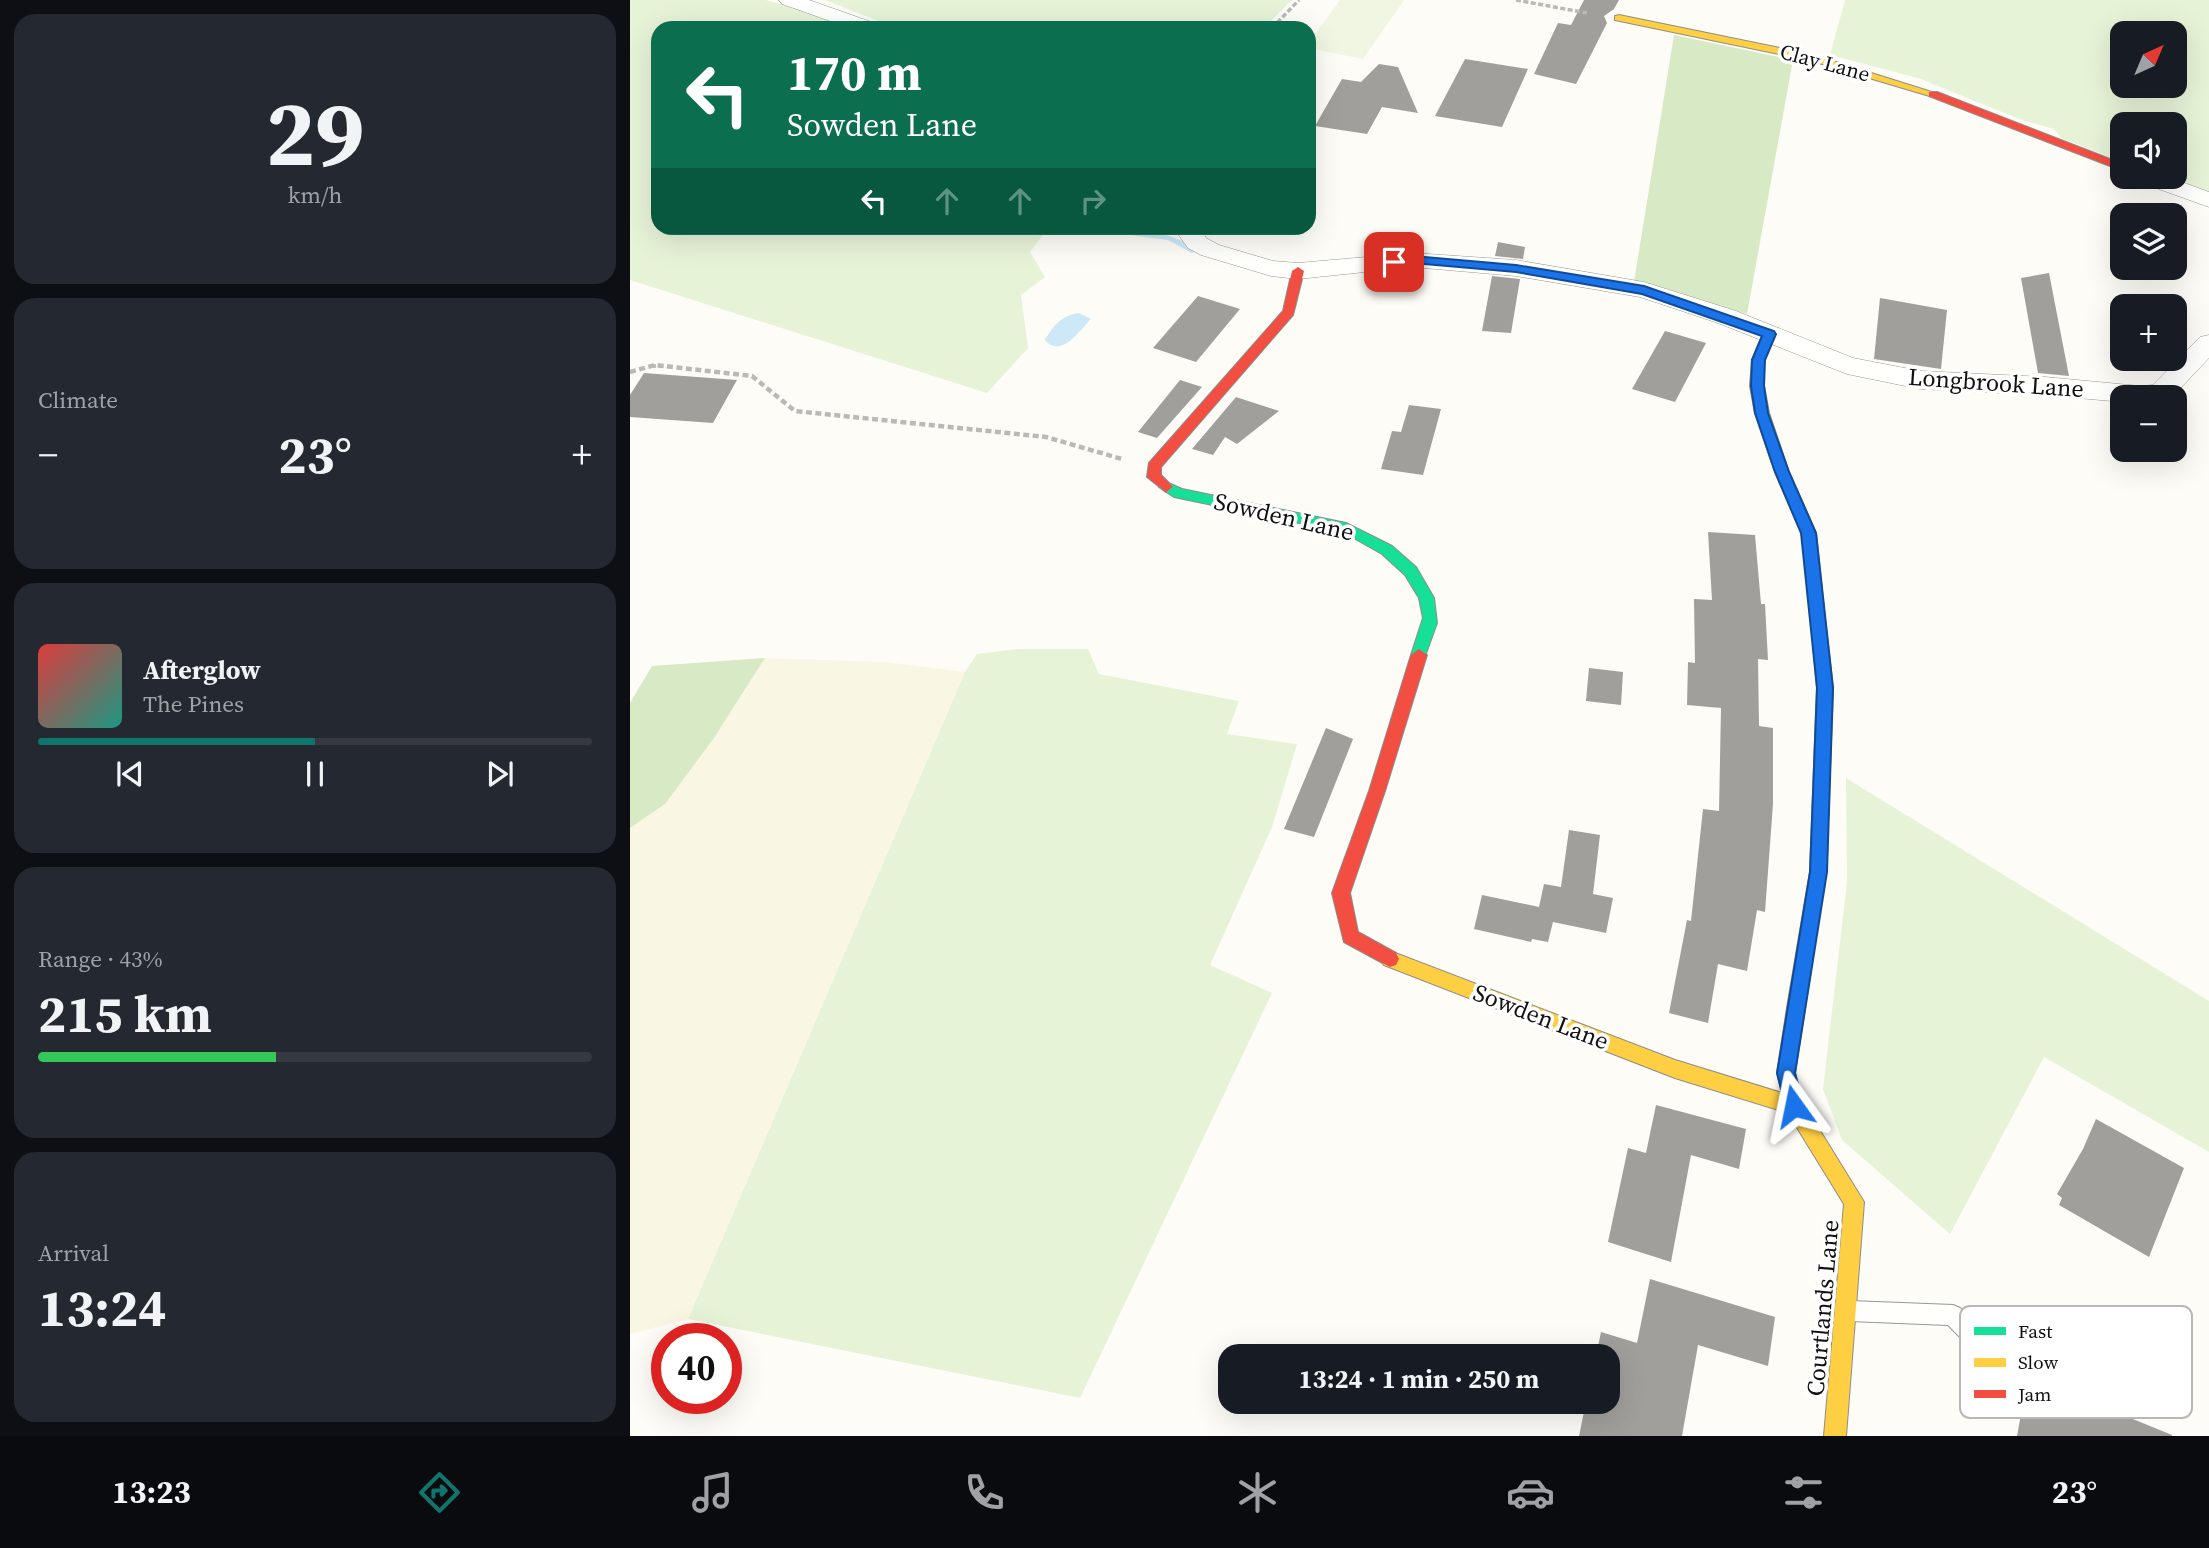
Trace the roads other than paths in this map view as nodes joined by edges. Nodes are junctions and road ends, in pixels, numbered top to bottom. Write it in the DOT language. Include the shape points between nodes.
graph roads {
  1 [pos="789,0"];
  2 [pos="1619,18"];
  3 [pos="850,21"];
  4 [pos="2110,163"];
  5 [pos="2179,189"];
  6 [pos="2209,200"];
  7 [pos="1191,235"];
  8 [pos="1298,271"];
  9 [pos="1769,334"];
  10 [pos="2209,343"];
  11 [pos="1794,1106"];
  12 [pos="1847,1311"];
  13 [pos="1960,1322"];
  14 [pos="1835,1436"];
  1 -- 3 [label="street"];
  2 -- 4 [label="street, Clay Lane" via="1811,57 1928,93"];
  5 -- 6 [label="street"];
  7 -- 8 [label="street" via="1210,250"];
  8 -- 9 [label="street" via="1413,260 1516,268 1644,290"];
  8 -- 11 [label="street, Sowden Lane" via="1289,312 1154,466 1154,477 1179,493 1346,528 1368,537 1417,576 1431,615 1341,893 1350,937 1390,959 1675,1069"];
  9 -- 10 [label="street, Longbrook Lane" via="1847,365 1920,380 2140,395 2161,393"];
  9 -- 11 [label="street, Courtlands Lane" via="1758,360 1757,386 1782,472 1809,533 1825,688 1818,872 1786,1073"];
  11 -- 12 [label="street, Courtlands Lane" via="1854,1202"];
  12 -- 13 [label="lane" via="1953,1315"];
  12 -- 14 [label="street, Courtlands Lane"];
}
